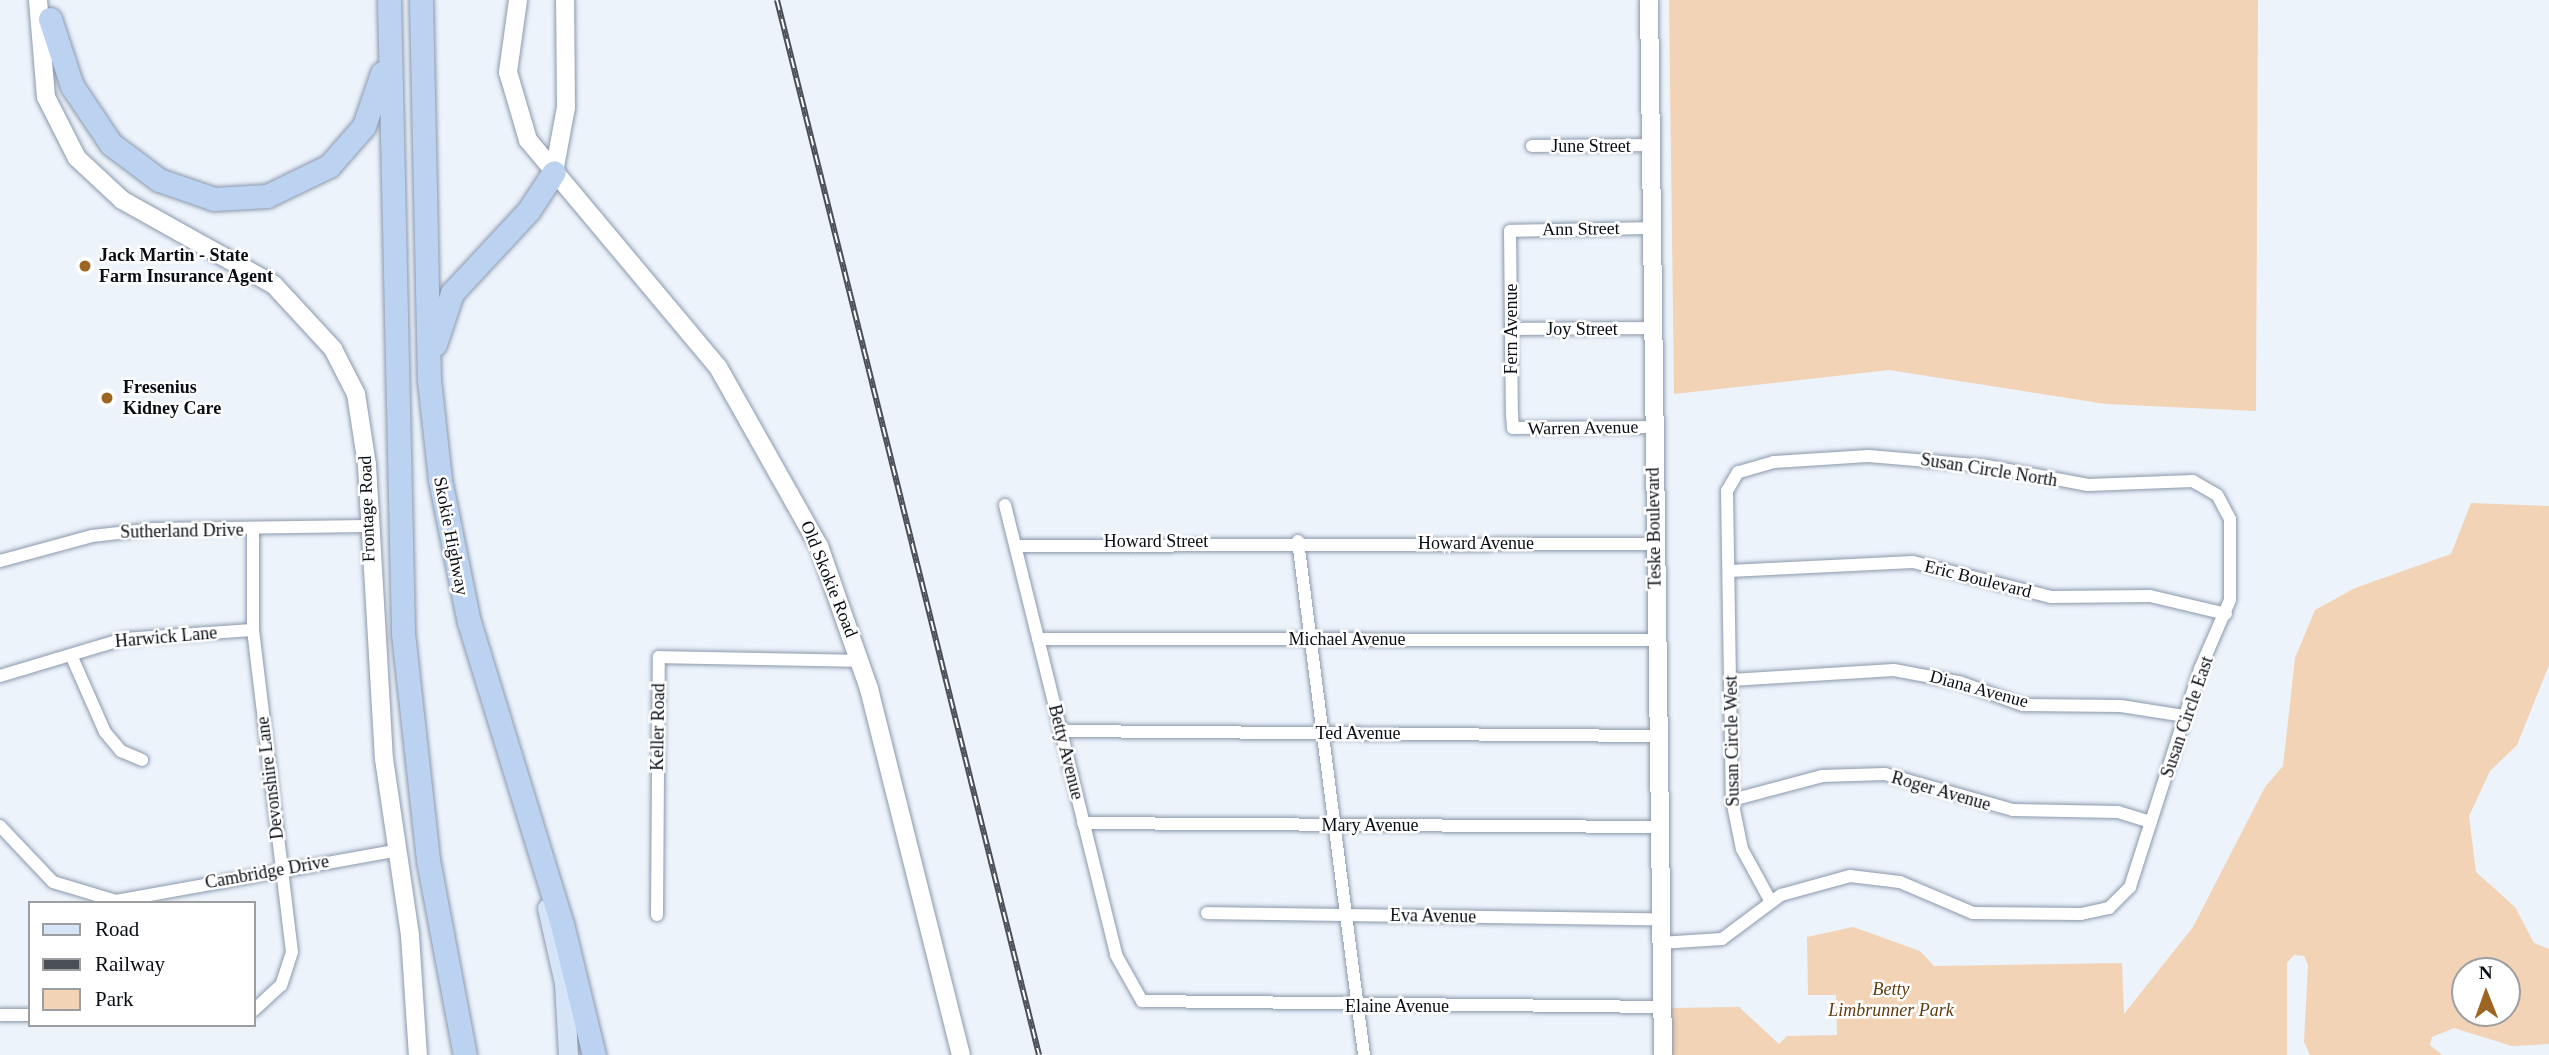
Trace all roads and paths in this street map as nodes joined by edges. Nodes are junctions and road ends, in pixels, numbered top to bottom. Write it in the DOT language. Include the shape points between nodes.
graph roads {
  1 [pos="421,0"];
  2 [pos="519,0"];
  3 [pos="565,0"];
  4 [pos="1649,0"];
  5 [pos="46,6"];
  6 [pos="389,9"];
  7 [pos="1650,145"];
  8 [pos="1532,146"];
  9 [pos="554,172"];
  10 [pos="1651,228"];
  11 [pos="1510,230"];
  12 [pos="1652,328"];
  13 [pos="1511,329"];
  14 [pos="1653,427"];
  15 [pos="1513,428"];
  16 [pos="440,480"];
  17 [pos="1005,505"];
  18 [pos="368,526"];
  19 [pos="253,530"];
  20 [pos="1298,541"];
  21 [pos="1654,544"];
  22 [pos="1016,546"];
  23 [pos="0,561"];
  24 [pos="1729,572"];
  25 [pos="2226,614"];
  26 [pos="253,630"];
  27 [pos="1038,639"];
  28 [pos="1310,639"];
  29 [pos="1656,640"];
  30 [pos="71,655"];
  31 [pos="861,662"];
  32 [pos="0,676"];
  33 [pos="1731,680"];
  34 [pos="2185,716"];
  35 [pos="1060,731"];
  36 [pos="1322,733"];
  37 [pos="1656,736"];
  38 [pos="142,760"];
  39 [pos="521,798"];
  40 [pos="1732,800"];
  41 [pos="2151,822"];
  42 [pos="1083,824"];
  43 [pos="1334,825"];
  44 [pos="0,826"];
  45 [pos="1657,827"];
  46 [pos="395,852"];
  47 [pos="281,867"];
  48 [pos="1771,902"];
  49 [pos="1207,913"];
  50 [pos="657,915"];
  51 [pos="1346,915"];
  52 [pos="1660,919"];
  53 [pos="1660,943"];
  54 [pos="1135,995"];
  55 [pos="1358,1006"];
  56 [pos="1662,1007"];
  57 [pos="256,1009"];
  58 [pos="0,1015"];
  59 [pos="28,1015"];
  60 [pos="458,1024"];
  61 [pos="418,1055"];
  62 [pos="460,1055"];
  63 [pos="465,1055"];
  64 [pos="568,1055"];
  65 [pos="594,1055"];
  66 [pos="961,1055"];
  67 [pos="1364,1055"];
  68 [pos="1663,1055"];
  1 -- 16 [label="highway, Skokie Highway" via="427,342"];
  2 -- 9 [label="street, Old Skokie Road" via="508,50 510,94 528,140"];
  3 -- 9 [label="street" via="566,107"];
  4 -- 7 [label="street, Teske Boulevard"];
  5 -- 6 [label="highway" via="72,86 111,144 159,180 230,200 297,186 348,147 377,94"];
  5 -- 18 [label="street, Frontage Road" via="52,106 65,138 99,182 274,285 333,349 363,425"];
  6 -- 60 [label="highway" via="404,633 426,848"];
  7 -- 8 [label="street, June Street"];
  7 -- 10 [label="street, Teske Boulevard"];
  9 -- 16 [label="highway" via="513,228 467,273 445,309 435,344"];
  9 -- 31 [label="street, Old Skokie Road" via="696,337 739,398 819,546"];
  10 -- 11 [label="street, Ann Street"];
  10 -- 12 [label="street, Teske Boulevard"];
  11 -- 13 [label="street, Fern Avenue"];
  12 -- 13 [label="street, Joy Street"];
  12 -- 14 [label="street, Teske Boulevard"];
  13 -- 15 [label="street, Fern Avenue"];
  14 -- 15 [label="street, Warren Avenue"];
  14 -- 21 [label="street, Teske Boulevard"];
  16 -- 39 [label="highway, Skokie Highway" via="469,622"];
  17 -- 22 [label="street, Betty Avenue"];
  18 -- 19 [label="street, Sutherland Drive"];
  18 -- 46 [label="street, Frontage Road"];
  19 -- 23 [label="street, Sutherland Drive" via="118,532"];
  19 -- 26 [label="street, Devonshire Lane"];
  20 -- 21 [label="street, Howard Avenue"];
  20 -- 22 [label="street, Howard Street"];
  20 -- 28 [label="street"];
  21 -- 29 [label="street, Teske Boulevard"];
  22 -- 27 [label="street, Betty Avenue"];
  24 -- 25 [label="street, Eric Boulevard" via="1913,562 2051,597 2150,596"];
  24 -- 25 [label="street, Susan Circle North" via="1730,482 1748,467 1868,456 1987,466 2088,485 2193,481 2217,495 2230,519"];
  24 -- 33 [label="street, Susan Circle West"];
  25 -- 34 [label="street, Susan Circle East"];
  26 -- 30 [label="street, Harwick Lane" via="123,639"];
  26 -- 47 [label="street, Devonshire Lane"];
  27 -- 28 [label="street, Michael Avenue"];
  27 -- 35 [label="street, Betty Avenue"];
  28 -- 29 [label="street, Michael Avenue"];
  28 -- 36 [label="street"];
  29 -- 37 [label="street, Teske Boulevard"];
  30 -- 32 [label="street, Harwick Lane"];
  30 -- 38 [label="street" via="105,732 121,751"];
  31 -- 50 [label="street, Keller Road" via="659,657"];
  31 -- 66 [label="street, Old Skokie Road"];
  33 -- 34 [label="street, Diana Avenue" via="1894,670 1959,682 2023,705 2121,706"];
  33 -- 40 [label="street, Susan Circle West"];
  34 -- 41 [label="street, Susan Circle East"];
  35 -- 36 [label="street, Ted Avenue"];
  35 -- 42 [label="street, Betty Avenue"];
  36 -- 37 [label="street, Ted Avenue"];
  36 -- 43 [label="street"];
  37 -- 45 [label="street, Teske Boulevard"];
  39 -- 64 [label="main road" via="564,984"];
  39 -- 65 [label="highway, Skokie Highway"];
  40 -- 41 [label="street, Roger Avenue" via="1822,776 1885,774 2013,810 2118,813"];
  40 -- 48 [label="street, Susan Circle West" via="1742,849"];
  41 -- 48 [label="street, Susan Circle East" via="2130,887 2096,912 1973,913 1900,882 1850,876 1802,886"];
  42 -- 43 [label="street, Mary Avenue"];
  42 -- 54 [label="street, Betty Avenue" via="1116,954"];
  43 -- 45 [label="street, Mary Avenue"];
  43 -- 51 [label="street"];
  44 -- 47 [label="street, Cambridge Drive" via="43,875 97,899 147,898"];
  45 -- 52 [label="street, Teske Boulevard"];
  46 -- 47 [label="street, Cambridge Drive"];
  46 -- 61 [label="street, Frontage Road" via="410,936"];
  47 -- 57 [label="street, Devonshire Lane" via="289,969 274,996"];
  48 -- 53 [label="street, Susan Circle East" via="1722,939"];
  49 -- 51 [label="street, Eva Avenue"];
  51 -- 52 [label="street, Eva Avenue"];
  51 -- 55 [label="street"];
  52 -- 53 [label="street, Teske Boulevard"];
  53 -- 56 [label="street, Teske Boulevard"];
  54 -- 55 [label="street, Elaine Avenue" via="1160,1004"];
  55 -- 56 [label="street, Elaine Avenue"];
  55 -- 67 [label="street"];
  56 -- 68 [label="street, Teske Boulevard"];
  58 -- 59 [label="street"];
  60 -- 62 [label="main road"];
  60 -- 63 [label="highway"];
}
